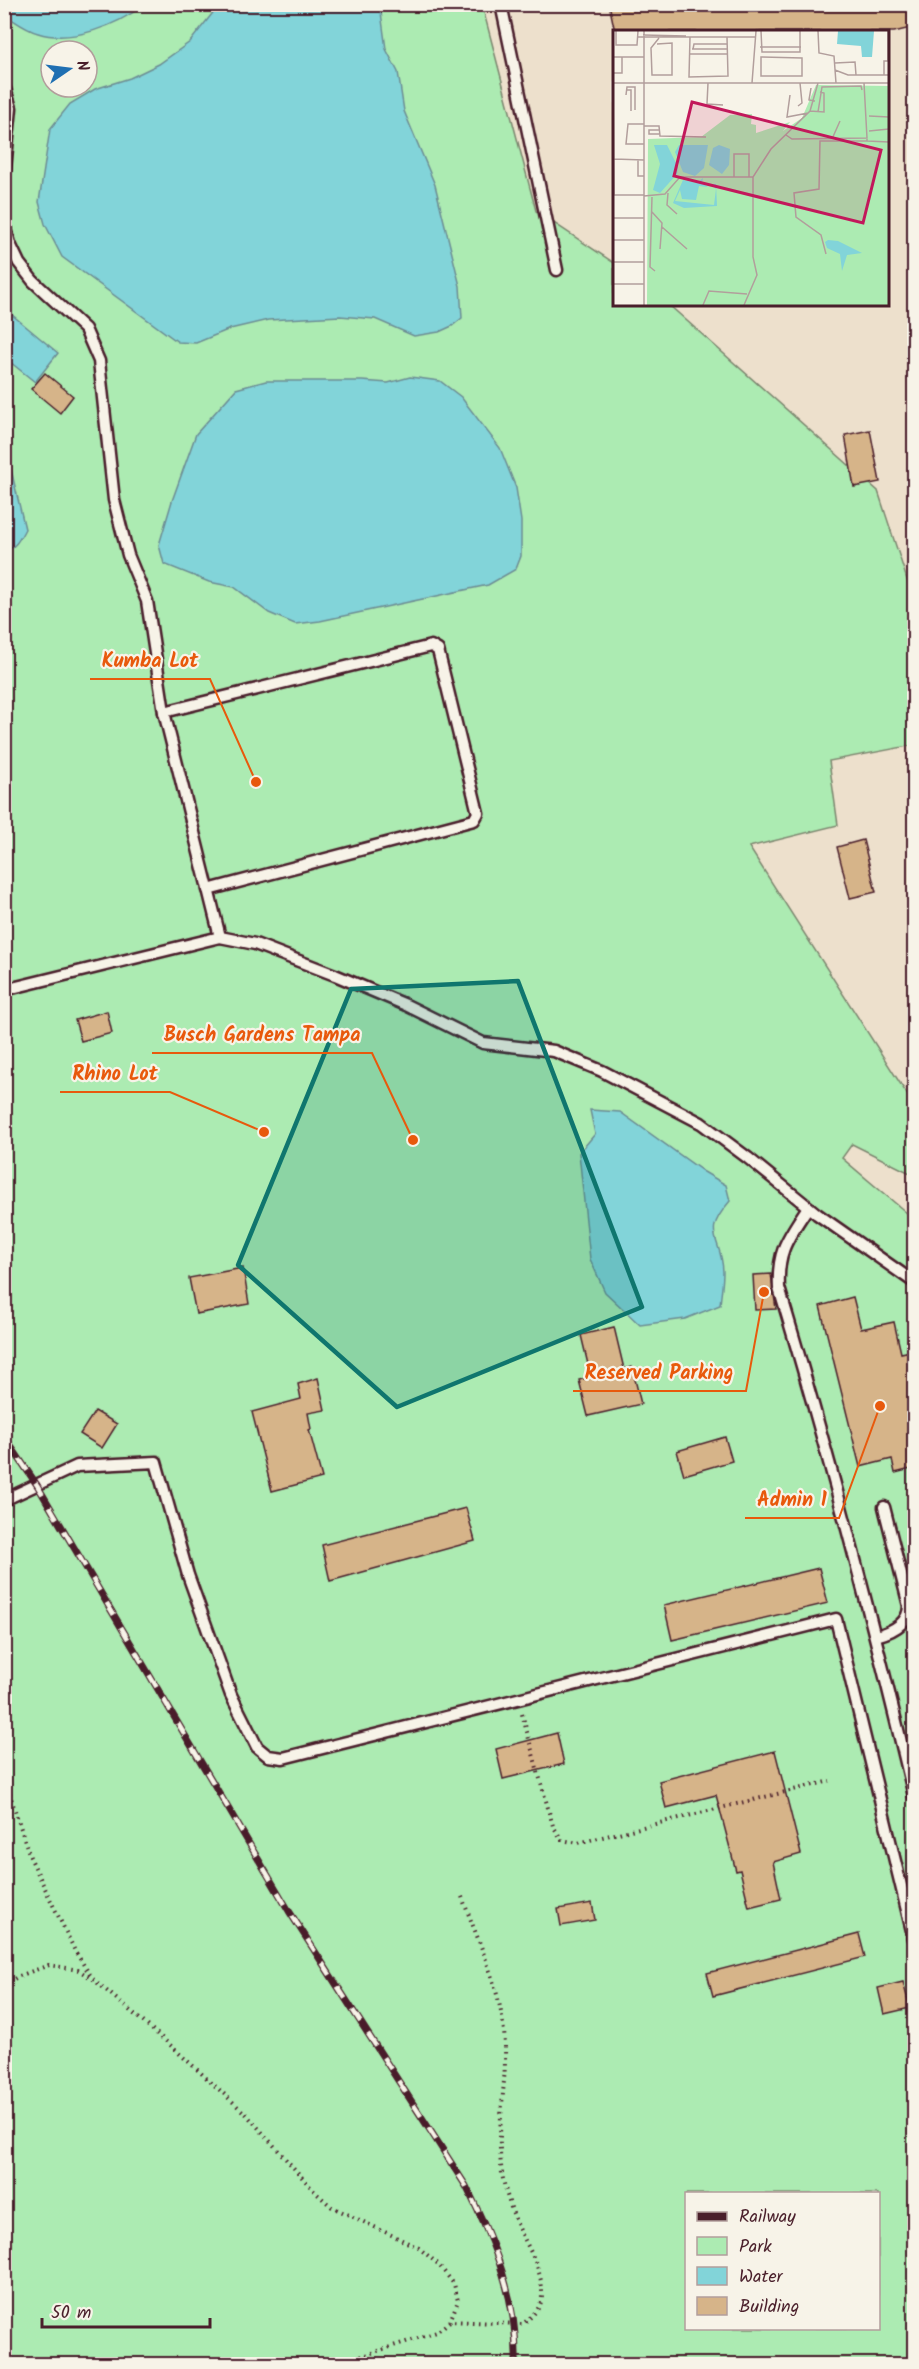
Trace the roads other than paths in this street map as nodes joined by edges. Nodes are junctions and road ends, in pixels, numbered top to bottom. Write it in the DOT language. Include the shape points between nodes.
graph roads {
  1 [pos="501,4"];
  2 [pos="4,86"];
  3 [pos="4,178"];
  4 [pos="4,221"];
  5 [pos="557,270"];
  6 [pos="164,712"];
  7 [pos="208,890"];
  8 [pos="220,937"];
  9 [pos="4,990"];
  10 [pos="808,1207"];
  11 [pos="915,1282"];
  12 [pos="4,1500"];
  13 [pos="884,1507"];
  14 [pos="876,1636"];
  15 [pos="910,1758"];
  16 [pos="915,1796"];
  17 [pos="915,1939"];
  1 -- 5 [label="lane"];
  2 -- 3 [label="lane" via="11,108"];
  4 -- 6 [label="lane" via="19,263 85,329 99,361 114,500 128,555 147,601"];
  6 -- 7 [label="lane"];
  6 -- 7 [label="lane" via="430,646 438,650 478,813 474,820"];
  7 -- 8 [label="lane"];
  8 -- 9 [label="lane"];
  8 -- 10 [label="lane" via="255,944 335,975 483,1043 554,1051 602,1071 701,1123"];
  10 -- 11 [label="lane"];
  10 -- 14 [label="lane" via="784,1248 778,1265 779,1288"];
  12 -- 17 [label="lane" via="77,1466 156,1462 188,1575 231,1695 257,1747 268,1756 283,1758 836,1619"];
  13 -- 14 [label="lane" via="909,1614 905,1621"];
  14 -- 15 [label="lane"];
  15 -- 16 [label="lane"];
}
